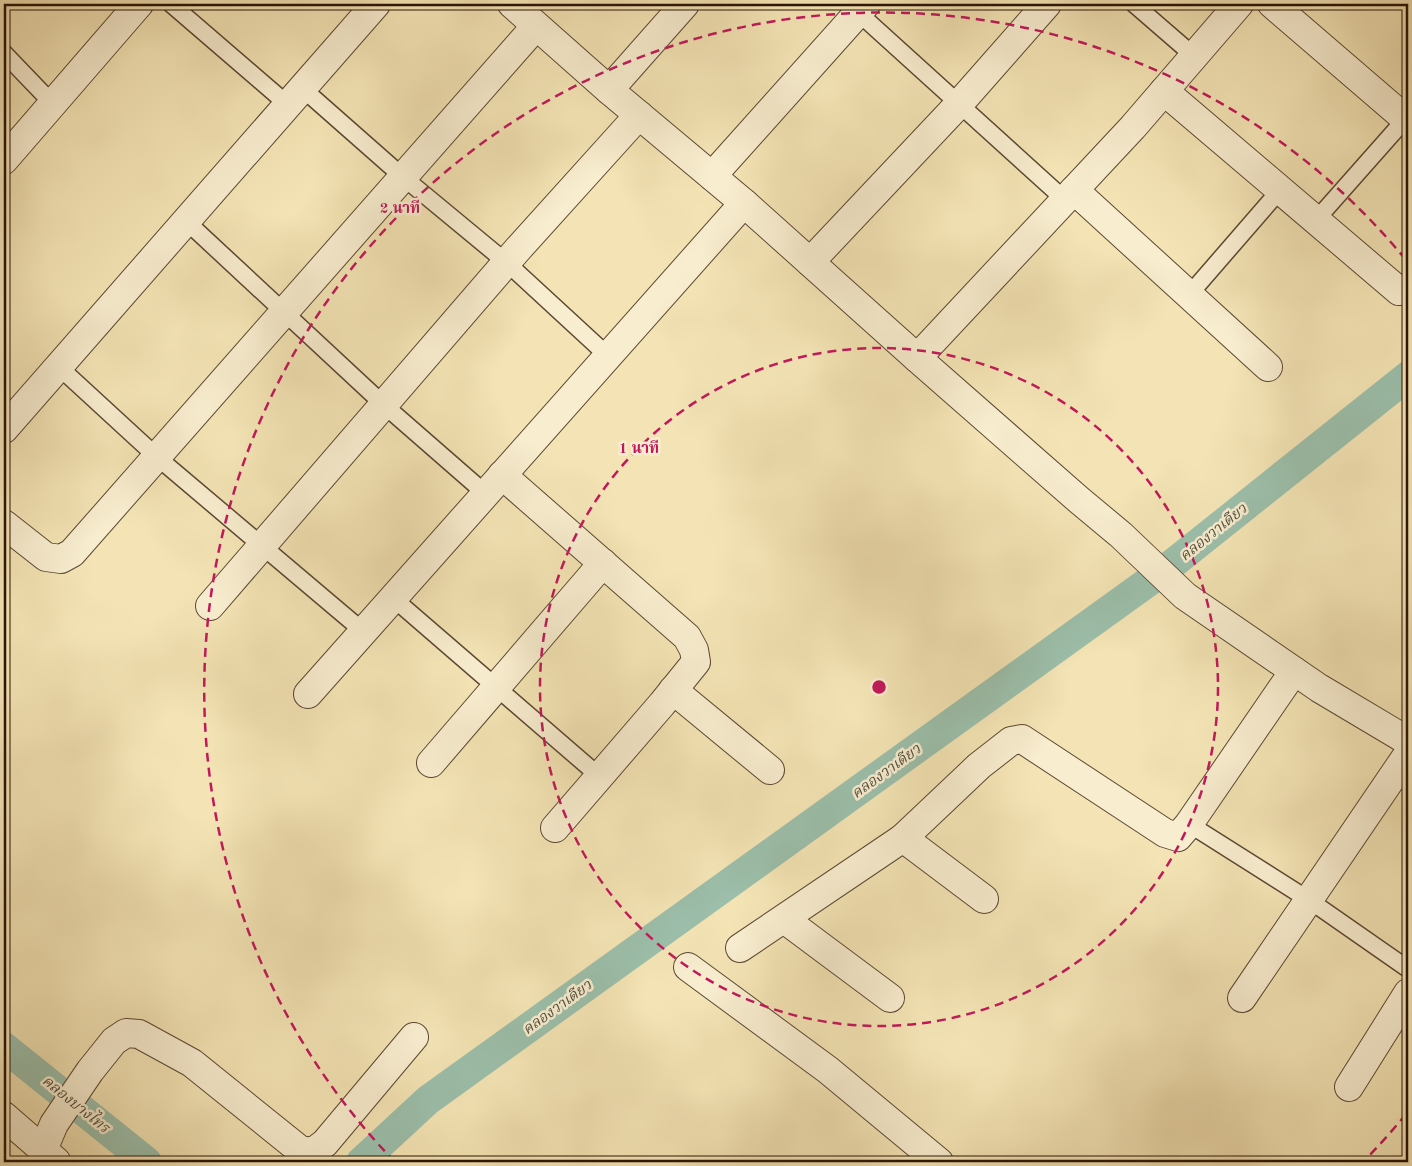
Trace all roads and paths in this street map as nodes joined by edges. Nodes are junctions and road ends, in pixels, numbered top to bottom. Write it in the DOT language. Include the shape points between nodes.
graph roads {
  1 [pos="139,4"];
  2 [pos="170,4"];
  3 [pos="376,4"];
  4 [pos="512,4"];
  5 [pos="685,4"];
  6 [pos="1047,4"];
  7 [pos="1134,4"];
  8 [pos="1239,4"];
  9 [pos="1272,4"];
  10 [pos="857,6"];
  11 [pos="536,26"];
  12 [pos="4,53"];
  13 [pos="1194,56"];
  14 [pos="609,90"];
  15 [pos="1164,91"];
  16 [pos="295,96"];
  17 [pos="52,103"];
  18 [pos="959,104"];
  19 [pos="639,115"];
  20 [pos="1407,119"];
  21 [pos="4,160"];
  22 [pos="712,176"];
  23 [pos="403,177"];
  24 [pos="1280,190"];
  25 [pos="1070,195"];
  26 [pos="744,203"];
  27 [pos="185,220"];
  28 [pos="1316,220"];
  29 [pos="810,262"];
  30 [pos="507,264"];
  31 [pos="1399,292"];
  32 [pos="1189,295"];
  33 [pos="285,312"];
  34 [pos="608,356"];
  35 [pos="917,358"];
  36 [pos="58,366"];
  37 [pos="1268,367"];
  38 [pos="384,405"];
  39 [pos="4,429"];
  40 [pos="157,457"];
  41 [pos="494,484"];
  42 [pos="4,524"];
  43 [pos="262,545"];
  44 [pos="602,563"];
  45 [pos="393,598"];
  46 [pos="210,606"];
  47 [pos="364,632"];
  48 [pos="1294,671"];
  49 [pos="496,688"];
  50 [pos="673,690"];
  51 [pos="308,694"];
  52 [pos="1408,741"];
  53 [pos="1408,754"];
  54 [pos="431,763"];
  55 [pos="770,770"];
  56 [pos="599,776"];
  57 [pos="1189,824"];
  58 [pos="554,828"];
  59 [pos="903,838"];
  60 [pos="984,898"];
  61 [pos="1308,900"];
  62 [pos="784,919"];
  63 [pos="740,948"];
  64 [pos="688,967"];
  65 [pos="1408,969"];
  66 [pos="1408,993"];
  67 [pos="890,998"];
  68 [pos="1242,998"];
  69 [pos="414,1037"];
  70 [pos="1349,1087"];
  71 [pos="4,1116"];
  72 [pos="50,1156"];
  73 [pos="939,1162"];
  1 -- 17 [label="street"];
  2 -- 16 [label="lane"];
  3 -- 16 [label="street"];
  4 -- 11 [label="street"];
  5 -- 14 [label="street"];
  6 -- 18 [label="street"];
  7 -- 13 [label="lane"];
  8 -- 13 [label="street"];
  9 -- 20 [label="street"];
  10 -- 18 [label="lane"];
  10 -- 22 [label="street"];
  11 -- 14 [label="street"];
  11 -- 23 [label="street"];
  12 -- 17 [label="lane"];
  13 -- 15 [label="street"];
  14 -- 19 [label="street"];
  15 -- 24 [label="street"];
  15 -- 25 [label="street"];
  16 -- 23 [label="lane"];
  16 -- 27 [label="street"];
  17 -- 21 [label="street"];
  18 -- 25 [label="lane"];
  18 -- 29 [label="street"];
  19 -- 22 [label="street"];
  19 -- 30 [label="street"];
  20 -- 28 [label="lane"];
  22 -- 26 [label="street"];
  23 -- 30 [label="lane"];
  23 -- 33 [label="street"];
  24 -- 28 [label="street"];
  24 -- 32 [label="lane"];
  25 -- 32 [label="street"];
  25 -- 35 [label="street"];
  26 -- 29 [label="street"];
  26 -- 34 [label="street"];
  27 -- 33 [label="lane"];
  27 -- 36 [label="street"];
  28 -- 31 [label="street"];
  29 -- 35 [label="street"];
  30 -- 34 [label="lane"];
  30 -- 38 [label="street"];
  32 -- 37 [label="street"];
  33 -- 38 [label="lane"];
  33 -- 40 [label="street"];
  34 -- 41 [label="street"];
  35 -- 48 [label="street" via="1121,535 1184,596"];
  36 -- 39 [label="street"];
  36 -- 40 [label="lane"];
  38 -- 41 [label="lane"];
  38 -- 43 [label="street"];
  40 -- 42 [label="street" via="72,553 60,559 46,557"];
  40 -- 43 [label="lane"];
  41 -- 44 [label="street"];
  41 -- 45 [label="street"];
  43 -- 46 [label="street"];
  43 -- 47 [label="lane"];
  44 -- 49 [label="street"];
  44 -- 50 [label="street" via="687,637 696,662"];
  45 -- 47 [label="street"];
  45 -- 49 [label="lane"];
  47 -- 51 [label="street"];
  48 -- 52 [label="street"];
  48 -- 57 [label="street"];
  49 -- 54 [label="street"];
  49 -- 56 [label="lane"];
  50 -- 55 [label="street"];
  50 -- 56 [label="street"];
  53 -- 61 [label="street"];
  56 -- 58 [label="street"];
  57 -- 59 [label="street" via="1178,837 1165,833 1022,740 1011,741 979,766"];
  57 -- 61 [label="lane"];
  59 -- 60 [label="street"];
  59 -- 62 [label="street"];
  61 -- 65 [label="lane"];
  61 -- 68 [label="street"];
  62 -- 63 [label="street"];
  62 -- 67 [label="street"];
  64 -- 73 [label="street" via="828,1070"];
  66 -- 70 [label="street"];
  69 -- 72 [label="street" via="325,1143 313,1152 300,1150 192,1063 139,1034 126,1033 114,1041 90,1071 54,1124"];
  71 -- 72 [label="street"];
}
